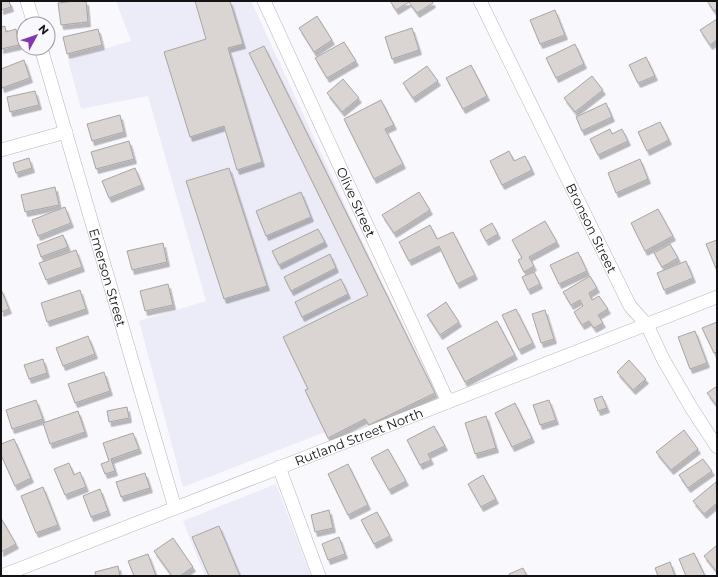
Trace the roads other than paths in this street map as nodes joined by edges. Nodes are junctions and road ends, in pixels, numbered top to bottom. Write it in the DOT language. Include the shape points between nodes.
graph roads {
  1 [pos="27,1"];
  2 [pos="264,1"];
  3 [pos="480,1"];
  4 [pos="32,16"];
  5 [pos="43,56"];
  6 [pos="66,132"];
  7 [pos="1,150"];
  8 [pos="717,297"];
  9 [pos="647,325"];
  10 [pos="448,402"];
  11 [pos="717,447"];
  12 [pos="279,467"];
  13 [pos="174,508"];
  14 [pos="1,576"];
  15 [pos="319,576"];
  1 -- 4 [label="street"];
  2 -- 10 [label="street, Olive Street"];
  3 -- 9 [label="street, Bronson Street" via="630,306"];
  5 -- 6 [label="street, Emerson Street"];
  6 -- 7 [label="street"];
  6 -- 13 [label="street, Emerson Street"];
  8 -- 9 [label="street, Rutland Street North"];
  9 -- 10 [label="street, Rutland Street North"];
  9 -- 11 [label="street, Bronson Street" via="663,359"];
  10 -- 12 [label="street, Rutland Street North"];
  12 -- 13 [label="street, Rutland Street North"];
  12 -- 15 [label="street"];
  13 -- 14 [label="street, Rutland Street North"];
}
